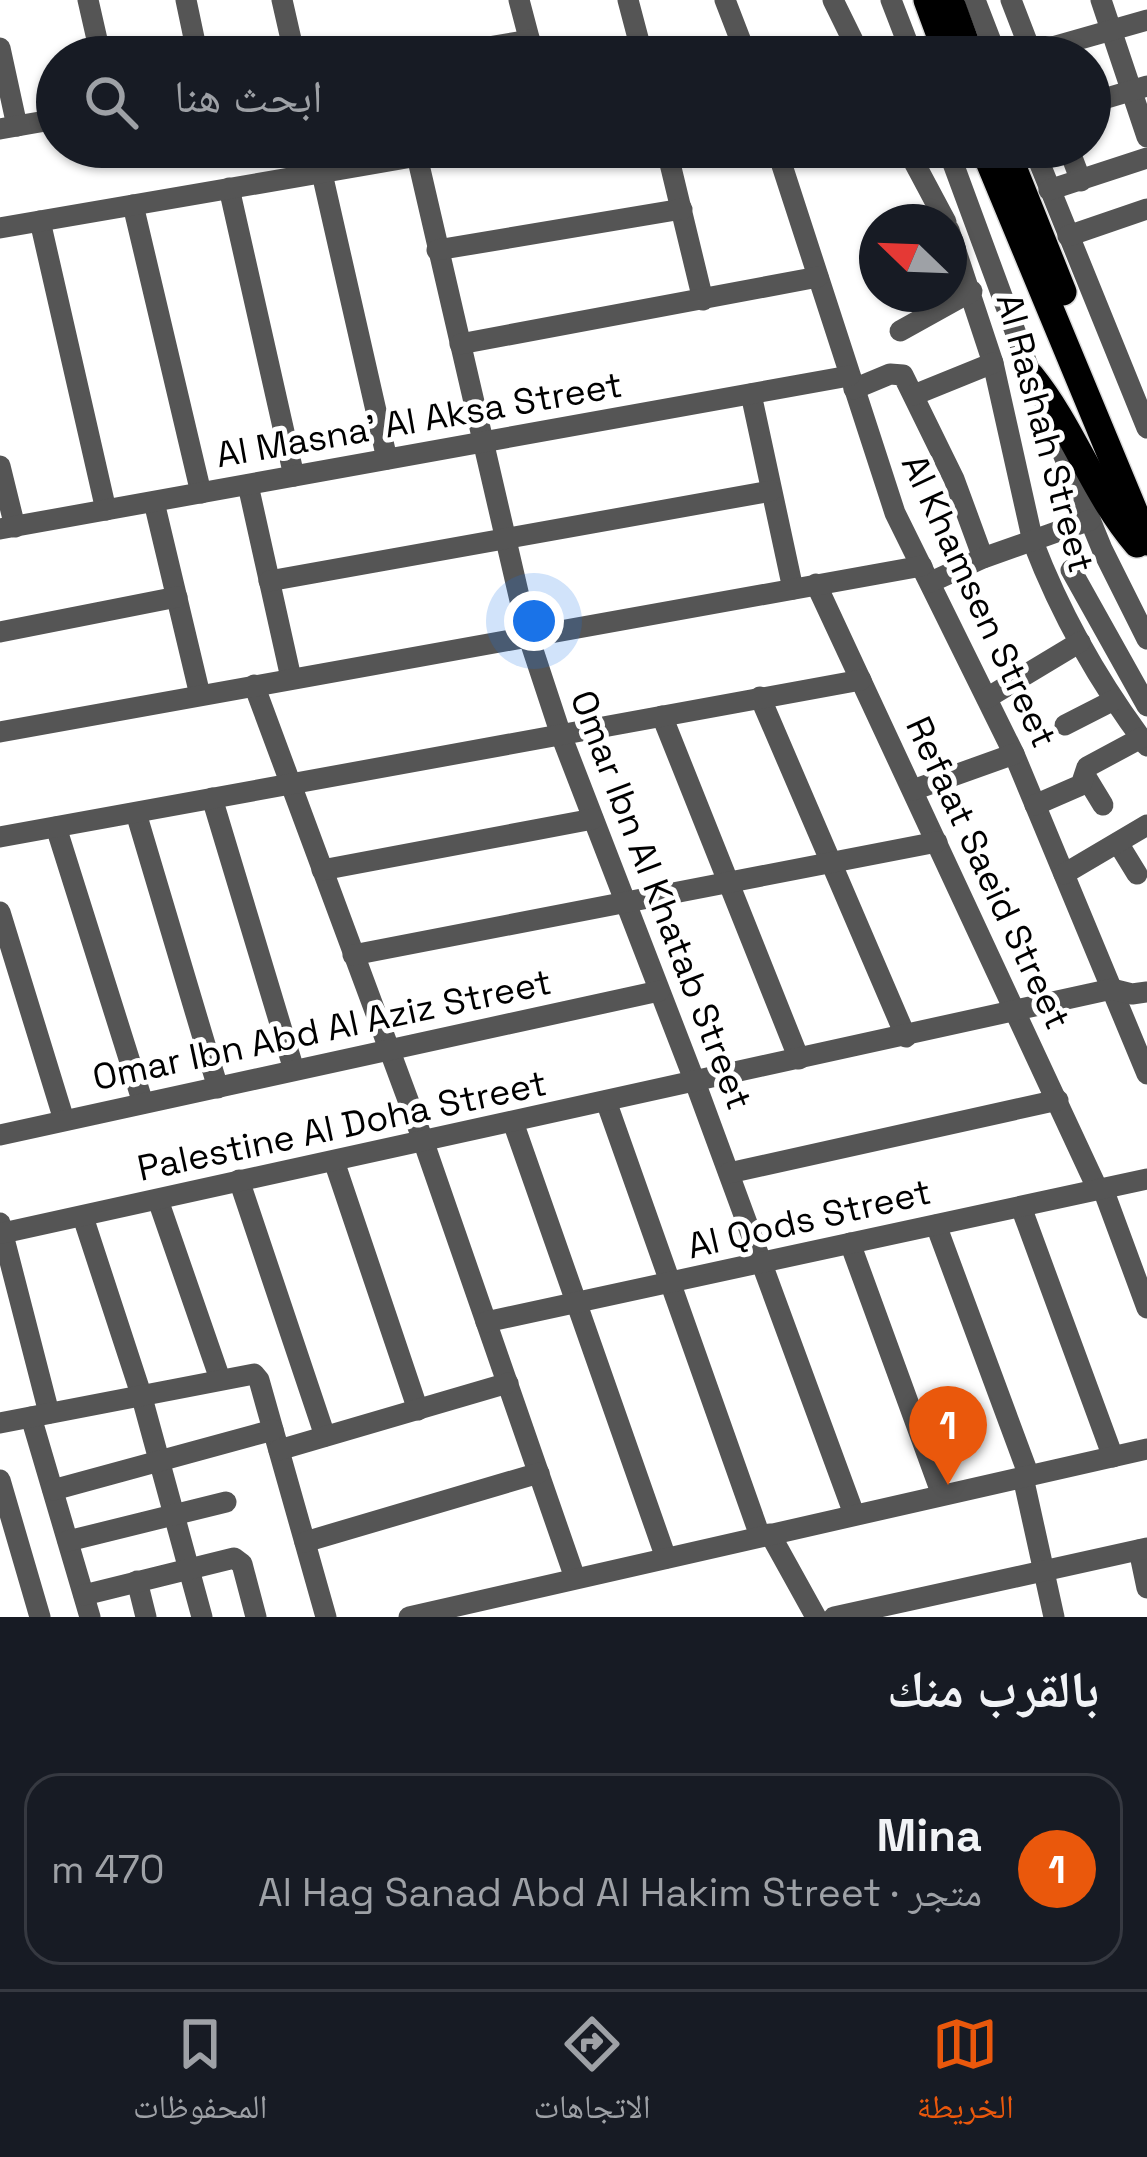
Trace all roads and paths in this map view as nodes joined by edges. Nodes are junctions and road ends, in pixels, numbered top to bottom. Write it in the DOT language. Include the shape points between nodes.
graph roads {
  1 [pos="88,0"];
  2 [pos="186,0"];
  3 [pos="519,0"];
  4 [pos="628,0"];
  5 [pos="725,0"];
  6 [pos="833,0"];
  7 [pos="891,0"];
  8 [pos="927,0"];
  9 [pos="950,0"];
  10 [pos="975,0"];
  11 [pos="1011,0"];
  12 [pos="1101,0"];
  13 [pos="288,1"];
  14 [pos="1147,20"];
  15 [pos="1112,32"];
  16 [pos="96,36"];
  17 [pos="194,36"];
  18 [pos="292,36"];
  19 [pos="529,36"];
  20 [pos="637,36"];
  21 [pos="739,36"];
  22 [pos="851,36"];
  23 [pos="905,36"];
  24 [pos="940,36"];
  25 [pos="963,36"];
  26 [pos="989,36"];
  27 [pos="1025,36"];
  28 [pos="1098,36"];
  29 [pos="0,48"];
  30 [pos="1139,89"];
  31 [pos="8,128"];
  32 [pos="1147,137"];
  33 [pos="1147,158"];
  34 [pos="320,168"];
  35 [pos="345,168"];
  36 [pos="419,168"];
  37 [pos="672,168"];
  38 [pos="788,168"];
  39 [pos="917,168"];
  40 [pos="955,168"];
  41 [pos="991,168"];
  42 [pos="1014,168"];
  43 [pos="1041,168"];
  44 [pos="1076,168"];
  45 [pos="321,172"];
  46 [pos="1081,181"];
  47 [pos="229,188"];
  48 [pos="1049,190"];
  49 [pos="936,204"];
  50 [pos="133,205"];
  51 [pos="682,208"];
  52 [pos="1147,209"];
  53 [pos="40,221"];
  54 [pos="0,228"];
  55 [pos="1068,236"];
  56 [pos="437,250"];
  57 [pos="818,277"];
  58 [pos="967,278"];
  59 [pos="971,291"];
  60 [pos="703,300"];
  61 [pos="900,331"];
  62 [pos="460,344"];
  63 [pos="993,363"];
  64 [pos="1031,376"];
  65 [pos="851,383"];
  66 [pos="751,394"];
  67 [pos="914,395"];
  68 [pos="1147,428"];
  69 [pos="482,443"];
  70 [pos="387,459"];
  71 [pos="0,466"];
  72 [pos="294,476"];
  73 [pos="248,485"];
  74 [pos="771,491"];
  75 [pos="201,493"];
  76 [pos="1147,495"];
  77 [pos="154,502"];
  78 [pos="106,510"];
  79 [pos="1090,520"];
  80 [pos="7,528"];
  81 [pos="505,540"];
  82 [pos="1033,542"];
  83 [pos="1147,542"];
  84 [pos="1147,555"];
  85 [pos="983,558"];
  86 [pos="1071,570"];
  87 [pos="927,574"];
  88 [pos="269,581"];
  89 [pos="816,584"];
  90 [pos="793,589"];
  91 [pos="177,597"];
  92 [pos="0,632"];
  93 [pos="528,635"];
  94 [pos="1147,639"];
  95 [pos="1080,642"];
  96 [pos="291,678"];
  97 [pos="861,680"];
  98 [pos="254,685"];
  99 [pos="200,694"];
  100 [pos="760,697"];
  101 [pos="987,698"];
  102 [pos="1114,700"];
  103 [pos="1147,706"];
  104 [pos="662,716"];
  105 [pos="1066,725"];
  106 [pos="0,732"];
  107 [pos="561,735"];
  108 [pos="1144,742"];
  109 [pos="1014,754"];
  110 [pos="1086,777"];
  111 [pos="291,784"];
  112 [pos="913,790"];
  113 [pos="212,798"];
  114 [pos="1036,805"];
  115 [pos="1103,805"];
  116 [pos="136,813"];
  117 [pos="593,819"];
  118 [pos="1147,825"];
  119 [pos="56,827"];
  120 [pos="0,837"];
  121 [pos="938,842"];
  122 [pos="1118,843"];
  123 [pos="831,862"];
  124 [pos="322,870"];
  125 [pos="1064,874"];
  126 [pos="1137,874"];
  127 [pos="728,884"];
  128 [pos="625,904"];
  129 [pos="0,912"];
  130 [pos="353,955"];
  131 [pos="1112,989"];
  132 [pos="659,992"];
  133 [pos="1147,992"];
  134 [pos="1017,1012"];
  135 [pos="906,1037"];
  136 [pos="389,1050"];
  137 [pos="799,1059"];
  138 [pos="294,1070"];
  139 [pos="1147,1074"];
  140 [pos="695,1082"];
  141 [pos="218,1088"];
  142 [pos="1058,1100"];
  143 [pos="606,1101"];
  144 [pos="142,1103"];
  145 [pos="64,1120"];
  146 [pos="514,1122"];
  147 [pos="0,1135"];
  148 [pos="424,1143"];
  149 [pos="334,1161"];
  150 [pos="729,1172"];
  151 [pos="1147,1179"];
  152 [pos="239,1180"];
  153 [pos="1101,1190"];
  154 [pos="158,1200"];
  155 [pos="1021,1207"];
  156 [pos="83,1217"];
  157 [pos="936,1225"];
  158 [pos="1,1228"];
  159 [pos="850,1244"];
  160 [pos="763,1263"];
  161 [pos="670,1284"];
  162 [pos="579,1303"];
  163 [pos="1147,1308"];
  164 [pos="486,1322"];
  165 [pos="220,1378"];
  166 [pos="508,1383"];
  167 [pos="141,1394"];
  168 [pos="418,1410"];
  169 [pos="40,1415"];
  170 [pos="0,1423"];
  171 [pos="325,1436"];
  172 [pos="276,1440"];
  173 [pos="1147,1449"];
  174 [pos="1113,1457"];
  175 [pos="160,1462"];
  176 [pos="539,1473"];
  177 [pos="1026,1476"];
  178 [pos="0,1480"];
  179 [pos="53,1490"];
  180 [pos="942,1496"];
  181 [pos="226,1502"];
  182 [pos="854,1514"];
  183 [pos="174,1515"];
  184 [pos="765,1535"];
  185 [pos="68,1541"];
  186 [pos="305,1542"];
  187 [pos="1143,1549"];
  188 [pos="666,1558"];
  189 [pos="188,1568"];
  190 [pos="1044,1571"];
  191 [pos="575,1578"];
  192 [pos="136,1581"];
  193 [pos="1147,1588"];
  194 [pos="951,1591"];
  195 [pos="515,1592"];
  196 [pos="87,1606"];
  197 [pos="418,1616"];
  198 [pos="40,1617"];
  199 [pos="146,1617"];
  200 [pos="202,1617"];
  201 [pos="256,1617"];
  202 [pos="326,1617"];
  203 [pos="522,1617"];
  204 [pos="816,1617"];
  205 [pos="834,1617"];
  206 [pos="957,1617"];
  207 [pos="1054,1617"];
  1 -- 16 [label="street"];
  2 -- 17 [label="street"];
  3 -- 19 [label="street"];
  4 -- 20 [label="street"];
  5 -- 21 [label="street"];
  6 -- 22 [label="street"];
  7 -- 23 [label="street"];
  8 -- 24 [label="main road"];
  9 -- 25 [label="main road"];
  10 -- 26 [label="street"];
  11 -- 27 [label="street"];
  12 -- 15 [label="street"];
  13 -- 18 [label="street"];
  14 -- 15 [label="street"];
  15 -- 28 [label="street"];
  15 -- 30 [label="street"];
  29 -- 31 [label="street"];
  30 -- 32 [label="street"];
  33 -- 46 [label="street"];
  34 -- 45 [label="street"];
  35 -- 45 [label="street"];
  36 -- 56 [label="street, Omar Ibn Al Khatab Street"];
  37 -- 51 [label="street"];
  38 -- 57 [label="street, Al Khamsen Street"];
  39 -- 49 [label="street, Al Rashah Street"];
  40 -- 64 [label="street"];
  41 -- 83 [label="main road"];
  42 -- 76 [label="main road"];
  43 -- 48 [label="street"];
  44 -- 46 [label="street"];
  45 -- 47 [label="street"];
  45 -- 70 [label="street"];
  46 -- 48 [label="street"];
  47 -- 50 [label="street"];
  47 -- 72 [label="street"];
  48 -- 55 [label="street"];
  50 -- 53 [label="street"];
  50 -- 75 [label="street"];
  51 -- 56 [label="street"];
  51 -- 60 [label="street"];
  52 -- 55 [label="street"];
  53 -- 54 [label="street"];
  53 -- 78 [label="street"];
  55 -- 68 [label="street"];
  56 -- 62 [label="street, Omar Ibn Al Khatab Street"];
  57 -- 60 [label="street"];
  57 -- 65 [label="street, Al Khamsen Street"];
  58 -- 59 [label="street, Al Rashah Street"];
  59 -- 61 [label="street"];
  59 -- 63 [label="street, Al Rashah Street"];
  60 -- 62 [label="street"];
  62 -- 69 [label="street, Omar Ibn Al Khatab Street"];
  63 -- 67 [label="street"];
  63 -- 82 [label="street, Al Rashah Street"];
  64 -- 79 [label="street"];
  64 -- 84 [label="main road"];
  65 -- 66 [label="street, Al Masna' Al Aksa Street"];
  65 -- 67 [label="street, Al Masna' Al Aksa Street" via="897,373"];
  65 -- 87 [label="street, Al Khamsen Street" via="884,485"];
  66 -- 69 [label="street, Al Masna' Al Aksa Street"];
  66 -- 74 [label="street"];
  67 -- 85 [label="street"];
  69 -- 70 [label="street, Al Masna' Al Aksa Street"];
  69 -- 81 [label="street, Omar Ibn Al Khatab Street"];
  70 -- 72 [label="street, Al Masna' Al Aksa Street"];
  71 -- 80 [label="street"];
  72 -- 73 [label="street, Al Masna' Al Aksa Street"];
  73 -- 75 [label="street, Al Masna' Al Aksa Street"];
  73 -- 88 [label="street"];
  74 -- 81 [label="street"];
  74 -- 90 [label="street"];
  75 -- 77 [label="street, Al Masna' Al Aksa Street"];
  77 -- 78 [label="street, Al Masna' Al Aksa Street"];
  77 -- 91 [label="street"];
  78 -- 80 [label="street, Al Masna' Al Aksa Street"];
  79 -- 82 [label="street"];
  79 -- 94 [label="street"];
  81 -- 88 [label="street"];
  81 -- 93 [label="street, Omar Ibn Al Khatab Street"];
  82 -- 85 [label="street"];
  82 -- 95 [label="street, Al Rashah Street"];
  85 -- 87 [label="street"];
  86 -- 103 [label="street"];
  87 -- 89 [label="street"];
  87 -- 101 [label="street, Al Khamsen Street"];
  88 -- 96 [label="street"];
  89 -- 90 [label="street"];
  89 -- 97 [label="street, Refaat Saeid Street"];
  90 -- 93 [label="street"];
  91 -- 92 [label="street"];
  91 -- 99 [label="street"];
  93 -- 96 [label="street"];
  93 -- 107 [label="street, Omar Ibn Al Khatab Street"];
  95 -- 101 [label="street"];
  95 -- 102 [label="street, Al Rashah Street"];
  96 -- 98 [label="street"];
  97 -- 100 [label="street"];
  97 -- 112 [label="street, Refaat Saeid Street"];
  98 -- 99 [label="street"];
  98 -- 111 [label="street"];
  99 -- 106 [label="street"];
  100 -- 104 [label="street"];
  100 -- 123 [label="street"];
  101 -- 109 [label="street, Al Khamsen Street"];
  102 -- 105 [label="street"];
  102 -- 108 [label="street, Al Rashah Street"];
  104 -- 107 [label="street"];
  104 -- 127 [label="street"];
  107 -- 111 [label="street"];
  107 -- 117 [label="street, Omar Ibn Al Khatab Street"];
  108 -- 110 [label="street" via="1087,767"];
  109 -- 112 [label="street"];
  109 -- 114 [label="street, Al Khamsen Street"];
  110 -- 114 [label="street"];
  110 -- 115 [label="street"];
  111 -- 113 [label="street"];
  111 -- 124 [label="street"];
  112 -- 121 [label="street, Refaat Saeid Street"];
  113 -- 116 [label="street"];
  113 -- 138 [label="street"];
  114 -- 125 [label="street, Al Khamsen Street"];
  116 -- 119 [label="street"];
  116 -- 141 [label="street"];
  117 -- 124 [label="street"];
  117 -- 128 [label="street, Omar Ibn Al Khatab Street"];
  118 -- 122 [label="street"];
  119 -- 120 [label="street"];
  119 -- 144 [label="street"];
  121 -- 123 [label="street"];
  121 -- 134 [label="street, Refaat Saeid Street"];
  122 -- 125 [label="street"];
  122 -- 126 [label="street"];
  123 -- 127 [label="street"];
  123 -- 135 [label="street"];
  124 -- 130 [label="street"];
  125 -- 131 [label="street, Al Khamsen Street"];
  127 -- 128 [label="street"];
  127 -- 137 [label="street"];
  128 -- 130 [label="street"];
  128 -- 132 [label="street, Omar Ibn Al Khatab Street"];
  129 -- 145 [label="street"];
  130 -- 136 [label="street"];
  131 -- 133 [label="street, Palestine Al Doha Street"];
  131 -- 134 [label="street, Palestine Al Doha Street"];
  131 -- 139 [label="street, Al Khamsen Street"];
  132 -- 136 [label="street, Omar Ibn Abd Al Aziz Street"];
  132 -- 140 [label="street, Omar Ibn Al Khatab Street"];
  134 -- 135 [label="street, Palestine Al Doha Street"];
  134 -- 142 [label="street, Refaat Saeid Street"];
  135 -- 137 [label="street, Palestine Al Doha Street"];
  136 -- 138 [label="street, Omar Ibn Abd Al Aziz Street"];
  136 -- 148 [label="street"];
  137 -- 140 [label="street, Palestine Al Doha Street"];
  138 -- 141 [label="street, Omar Ibn Abd Al Aziz Street"];
  140 -- 143 [label="street, Palestine Al Doha Street"];
  140 -- 150 [label="street, Omar Ibn Al Khatab Street"];
  141 -- 144 [label="street, Omar Ibn Abd Al Aziz Street"];
  142 -- 150 [label="street"];
  142 -- 153 [label="street, Refaat Saeid Street"];
  143 -- 146 [label="street, Palestine Al Doha Street"];
  143 -- 161 [label="street"];
  144 -- 145 [label="street, Omar Ibn Abd Al Aziz Street"];
  145 -- 147 [label="street, Omar Ibn Abd Al Aziz Street"];
  146 -- 148 [label="street, Palestine Al Doha Street"];
  146 -- 162 [label="street"];
  148 -- 149 [label="street, Palestine Al Doha Street"];
  148 -- 164 [label="street"];
  149 -- 152 [label="street, Palestine Al Doha Street"];
  149 -- 168 [label="street"];
  150 -- 160 [label="street, Omar Ibn Al Khatab Street"];
  151 -- 153 [label="street, Al Qods Street"];
  152 -- 154 [label="street, Palestine Al Doha Street"];
  152 -- 171 [label="street"];
  153 -- 155 [label="street, Al Qods Street"];
  153 -- 163 [label="street, Refaat Saeid Street"];
  154 -- 156 [label="street, Palestine Al Doha Street"];
  154 -- 165 [label="street"];
  155 -- 157 [label="street, Al Qods Street"];
  155 -- 174 [label="street"];
  156 -- 158 [label="street, Palestine Al Doha Street"];
  156 -- 167 [label="street"];
  157 -- 159 [label="street, Al Qods Street"];
  157 -- 177 [label="street"];
  158 -- 169 [label="street"];
  159 -- 160 [label="street, Al Qods Street"];
  159 -- 180 [label="street"];
  160 -- 161 [label="street, Al Qods Street"];
  160 -- 182 [label="street, Omar Ibn Al Khatab Street"];
  161 -- 162 [label="street, Al Qods Street"];
  161 -- 184 [label="street"];
  162 -- 164 [label="street, Al Qods Street"];
  162 -- 188 [label="street"];
  164 -- 166 [label="street"];
  165 -- 167 [label="street"];
  165 -- 172 [label="street" via="247,1373 259,1380"];
  166 -- 168 [label="street"];
  166 -- 176 [label="street"];
  167 -- 169 [label="street"];
  167 -- 175 [label="street"];
  168 -- 171 [label="street"];
  169 -- 170 [label="street"];
  169 -- 179 [label="street"];
  171 -- 172 [label="street"];
  172 -- 175 [label="street"];
  172 -- 186 [label="street"];
  173 -- 174 [label="street"];
  174 -- 177 [label="street"];
  175 -- 179 [label="street"];
  175 -- 183 [label="street"];
  176 -- 186 [label="street"];
  176 -- 191 [label="street"];
  177 -- 180 [label="street"];
  177 -- 190 [label="street"];
  178 -- 198 [label="street"];
  179 -- 185 [label="street"];
  180 -- 182 [label="street"];
  181 -- 183 [label="street"];
  182 -- 184 [label="street"];
  183 -- 185 [label="street"];
  183 -- 189 [label="street"];
  184 -- 188 [label="street"];
  184 -- 204 [label="street"];
  185 -- 196 [label="street"];
  186 -- 202 [label="street"];
  187 -- 190 [label="street"];
  187 -- 193 [label="street"];
  188 -- 191 [label="street"];
  189 -- 192 [label="street"];
  189 -- 200 [label="street"];
  189 -- 201 [label="street" via="238,1560"];
  190 -- 194 [label="street"];
  190 -- 207 [label="street"];
  191 -- 195 [label="street"];
  192 -- 196 [label="street"];
  192 -- 199 [label="street"];
  194 -- 205 [label="street"];
  194 -- 206 [label="street"];
  195 -- 197 [label="street"];
  195 -- 203 [label="street"];
}
